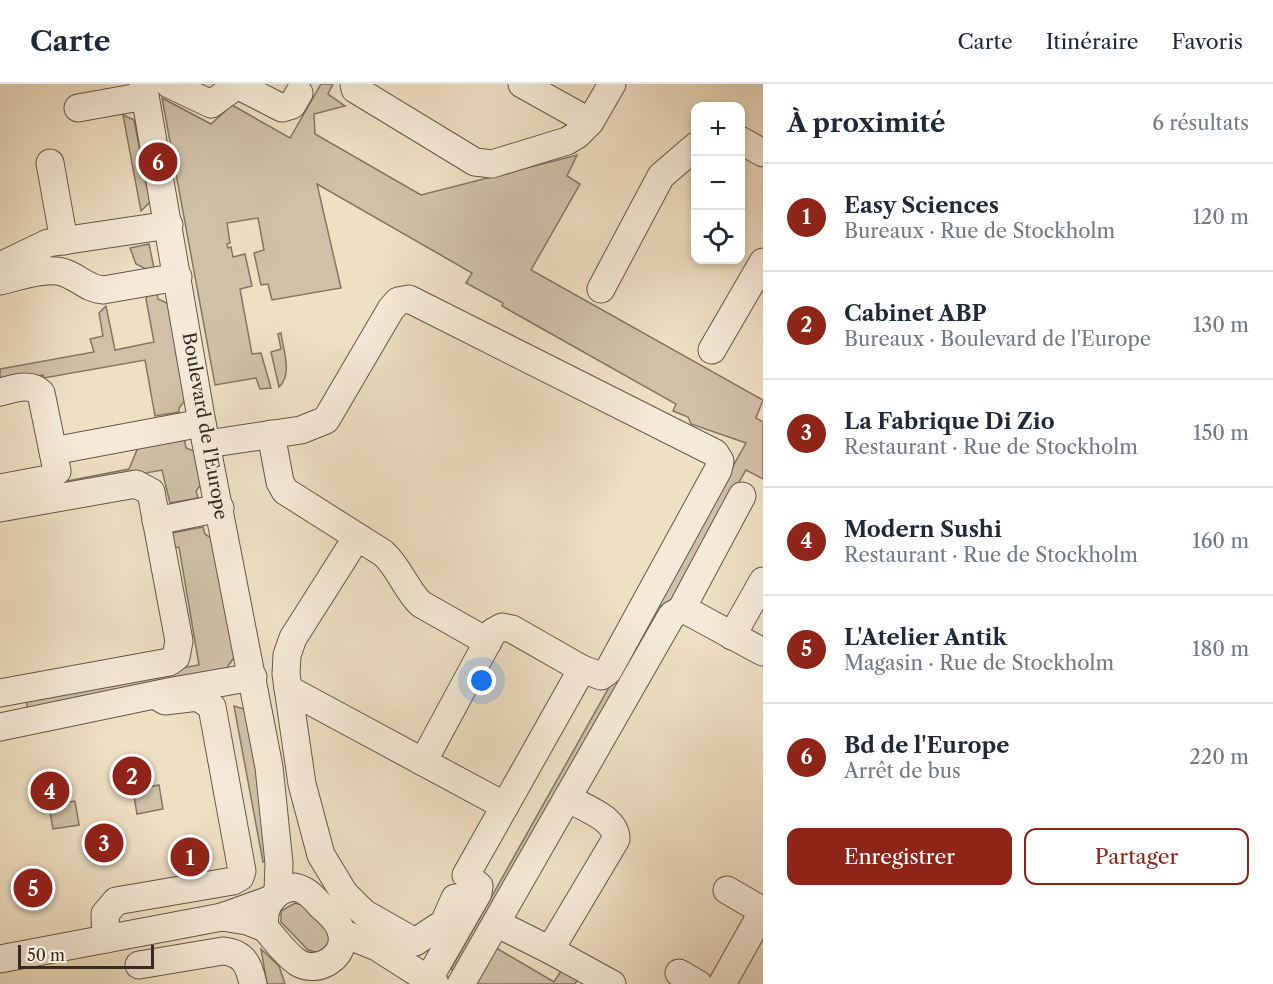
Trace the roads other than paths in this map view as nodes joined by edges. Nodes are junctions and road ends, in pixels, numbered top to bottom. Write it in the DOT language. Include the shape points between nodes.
graph roads {
  1 [pos="169,84"];
  2 [pos="354,84"];
  3 [pos="522,84"];
  4 [pos="612,84"];
  5 [pos="144,90"];
  6 [pos="299,93"];
  7 [pos="78,108"];
  8 [pos="590,122"];
  9 [pos="745,142"];
  10 [pos="691,150"];
  11 [pos="763,153"];
  12 [pos="51,163"];
  13 [pos="169,225"];
  14 [pos="64,241"];
  15 [pos="763,262"];
  16 [pos="0,266"];
  17 [pos="178,277"];
  18 [pos="0,281"];
  19 [pos="601,290"];
  20 [pos="712,350"];
  21 [pos="0,392"];
  22 [pos="205,434"];
  23 [pos="271,434"];
  24 [pos="53,451"];
  25 [pos="0,488"];
  26 [pos="742,496"];
  27 [pos="0,508"];
  28 [pos="220,508"];
  29 [pos="156,521"];
  30 [pos="357,537"];
  31 [pos="763,581"];
  32 [pos="681,610"];
  33 [pos="732,636"];
  34 [pos="488,642"];
  35 [pos="763,652"];
  36 [pos="582,669"];
  37 [pos="253,677"];
  38 [pos="288,689"];
  39 [pos="0,693"];
  40 [pos="154,695"];
  41 [pos="0,727"];
  42 [pos="423,762"];
  43 [pos="269,767"];
  44 [pos="567,798"];
  45 [pos="505,806"];
  46 [pos="466,875"];
  47 [pos="306,890"];
  48 [pos="727,890"];
  49 [pos="275,895"];
  50 [pos="763,911"];
  51 [pos="222,918"];
  52 [pos="496,923"];
  53 [pos="265,928"];
  54 [pos="342,933"];
  55 [pos="116,938"];
  56 [pos="550,950"];
  57 [pos="0,959"];
  58 [pos="324,970"];
  59 [pos="298,973"];
  60 [pos="145,975"];
  61 [pos="426,979"];
  62 [pos="253,984"];
  63 [pos="461,984"];
  64 [pos="612,984"];
  65 [pos="722,984"];
  1 -- 6 [label="street" via="211,104 237,85 282,108 292,105"];
  2 -- 8 [label="street" via="355,89 484,164 567,141"];
  3 -- 8 [label="street"];
  4 -- 8 [label="street"];
  5 -- 7 [label="street"];
  5 -- 13 [label="street, Boulevard de l'Europe"];
  9 -- 11 [label="street"];
  10 -- 19 [label="street" via="661,176"];
  12 -- 14 [label="street"];
  13 -- 14 [label="street"];
  13 -- 17 [label="street, Boulevard de l'Europe"];
  14 -- 16 [label="street" via="48,243"];
  15 -- 20 [label="street"];
  17 -- 18 [label="street" via="103,290 56,270"];
  17 -- 22 [label="street, Boulevard de l'Europe"];
  21 -- 24 [label="street" via="28,386 41,393"];
  22 -- 23 [label="street"];
  22 -- 24 [label="street"];
  22 -- 28 [label="street, Boulevard de l'Europe"];
  23 -- 30 [label="street" via="285,491"];
  23 -- 36 [label="street" via="301,430 326,420 391,309 398,301 409,300 715,453 720,460 718,470 608,672 601,676"];
  24 -- 25 [label="street" via="57,471 53,477"];
  26 -- 32 [label="street"];
  27 -- 29 [label="street" via="136,484 151,492"];
  28 -- 29 [label="street"];
  28 -- 37 [label="street, Boulevard de l'Europe"];
  29 -- 39 [label="street" via="179,641 176,657 169,662"];
  30 -- 34 [label="street" via="395,564 412,596 421,604"];
  30 -- 38 [label="street" via="293,638 287,655"];
  31 -- 33 [label="street"];
  32 -- 33 [label="street"];
  32 -- 44 [label="street" via="672,615"];
  33 -- 35 [label="street"];
  34 -- 36 [label="street" via="493,632 502,627 512,628"];
  34 -- 42 [label="street"];
  36 -- 45 [label="street"];
  37 -- 40 [label="street"];
  37 -- 43 [label="street, Boulevard de l'Europe"];
  38 -- 42 [label="street"];
  38 -- 46 [label="street" via="302,784 321,855 344,893 364,913 415,942 444,923"];
  40 -- 41 [label="street"];
  40 -- 55 [label="street" via="165,701 198,697 212,707 242,871 233,881 116,901 105,914"];
  42 -- 45 [label="street"];
  43 -- 47 [label="street, Boulevard de l'Europe" via="293,858"];
  43 -- 49 [label="street, Boulevard de l'Europe" via="279,863"];
  44 -- 52 [label="street"];
  44 -- 56 [label="street" via="610,823 616,830 616,839"];
  45 -- 46 [label="street"];
  46 -- 61 [label="street" via="479,886 478,892"];
  47 -- 49 [label="street" via="295,887"];
  47 -- 54 [label="street" via="337,922"];
  48 -- 50 [label="street"];
  49 -- 51 [label="street"];
  49 -- 53 [label="street" via="266,911"];
  50 -- 65 [label="street"];
  51 -- 53 [label="street"];
  51 -- 55 [label="street"];
  52 -- 56 [label="street"];
  52 -- 63 [label="street"];
  53 -- 59 [label="street"];
  54 -- 58 [label="street" via="342,944"];
  54 -- 61 [label="street" via="378,947"];
  55 -- 57 [label="street"];
  55 -- 60 [label="street"];
  56 -- 64 [label="street"];
  58 -- 59 [label="street" via="305,966"];
  58 -- 61 [label="street" via="356,958"];
  60 -- 62 [label="street" via="223,951 233,952 249,965"];
}
